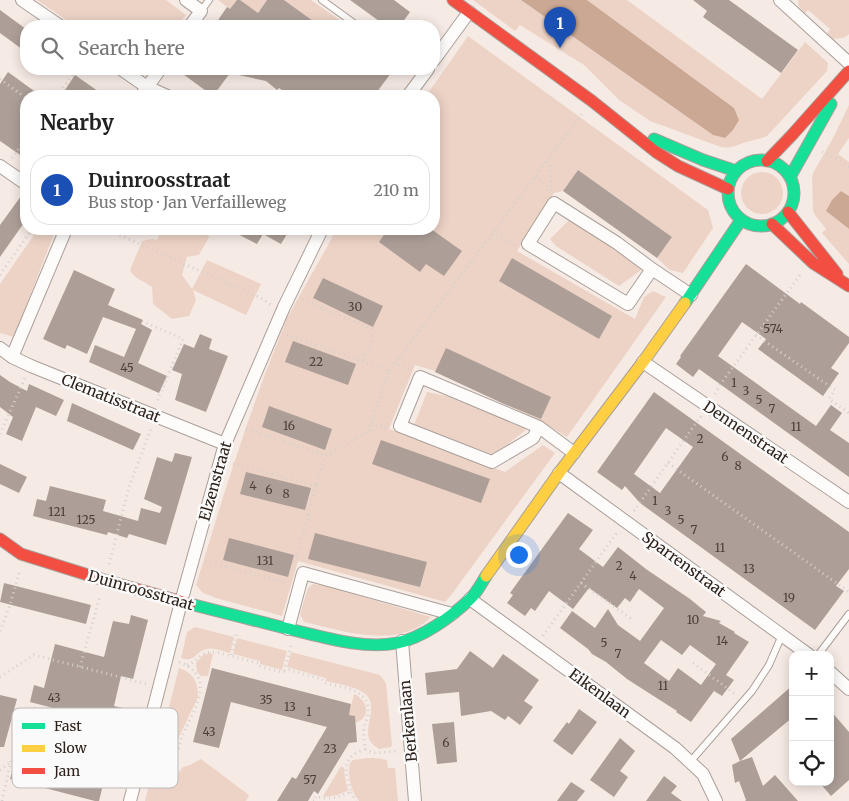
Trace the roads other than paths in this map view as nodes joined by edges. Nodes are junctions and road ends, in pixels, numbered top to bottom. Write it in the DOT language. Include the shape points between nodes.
graph roads {
  1 [pos="22,0"];
  2 [pos="186,0"];
  3 [pos="209,0"];
  4 [pos="322,0"];
  5 [pos="453,0"];
  6 [pos="780,0"];
  7 [pos="792,5"];
  8 [pos="201,11"];
  9 [pos="469,12"];
  10 [pos="51,20"];
  11 [pos="194,20"];
  12 [pos="350,20"];
  13 [pos="440,52"];
  14 [pos="849,63"];
  15 [pos="849,72"];
  16 [pos="127,75"];
  17 [pos="156,75"];
  18 [pos="424,75"];
  19 [pos="142,90"];
  20 [pos="145,90"];
  21 [pos="412,90"];
  22 [pos="631,131"];
  23 [pos="767,161"];
  24 [pos="0,166"];
  25 [pos="736,171"];
  26 [pos="790,177"];
  27 [pos="20,180"];
  28 [pos="728,189"];
  29 [pos="788,212"];
  30 [pos="741,220"];
  31 [pos="772,224"];
  32 [pos="63,235"];
  33 [pos="319,235"];
  34 [pos="652,270"];
  35 [pos="846,284"];
  36 [pos="691,294"];
  37 [pos="0,348"];
  38 [pos="12,357"];
  39 [pos="643,362"];
  40 [pos="539,427"];
  41 [pos="225,444"];
  42 [pos="574,453"];
  43 [pos="559,473"];
  44 [pos="849,502"];
  45 [pos="0,539"];
  46 [pos="470,599"];
  47 [pos="181,602"];
  48 [pos="452,614"];
  49 [pos="849,614"];
  50 [pos="291,630"];
  51 [pos="782,635"];
  52 [pos="402,641"];
  53 [pos="804,651"];
  54 [pos="821,651"];
  55 [pos="834,676"];
  56 [pos="849,689"];
  57 [pos="154,708"];
  58 [pos="690,762"];
  59 [pos="133,788"];
  60 [pos="130,801"];
  61 [pos="415,801"];
  62 [pos="716,801"];
  1 -- 10 [label="street"];
  2 -- 8 [label="street"];
  3 -- 8 [label="lane"];
  4 -- 12 [label="lane"];
  5 -- 9 [label="street"];
  6 -- 7 [label="street"];
  7 -- 14 [label="street"];
  8 -- 11 [label="street"];
  9 -- 13 [label="street"];
  9 -- 22 [label="street"];
  15 -- 23 [label="street"];
  15 -- 26 [label="street"];
  16 -- 19 [label="street"];
  17 -- 20 [label="street"];
  18 -- 21 [label="street"];
  22 -- 25 [label="street"];
  22 -- 28 [label="street" via="678,166"];
  23 -- 25 [label="street" via="748,163"];
  23 -- 26 [label="street" via="778,165"];
  24 -- 27 [label="street"];
  25 -- 28 [label="street"];
  26 -- 29 [label="street" via="794,195"];
  28 -- 30 [label="street" via="730,203"];
  29 -- 31 [label="street" via="783,219"];
  29 -- 35 [label="street"];
  30 -- 31 [label="street" via="749,224"];
  30 -- 36 [label="street, Duinroosstraat"];
  31 -- 35 [label="street" via="813,263"];
  32 -- 38 [label="street"];
  33 -- 41 [label="street, Elzenstraat"];
  34 -- 34 [label="street" via="628,304 528,244 554,203"];
  34 -- 36 [label="street"];
  36 -- 39 [label="street, Duinroosstraat"];
  37 -- 38 [label="street, Clematisstraat"];
  38 -- 41 [label="street, Clematisstraat"];
  39 -- 42 [label="street, Duinroosstraat"];
  39 -- 44 [label="street, Dennenstraat"];
  40 -- 40 [label="street" via="533,438 492,462 400,426 420,377"];
  40 -- 42 [label="street"];
  41 -- 47 [label="street, Elzenstraat"];
  42 -- 43 [label="street, Duinroosstraat"];
  43 -- 46 [label="street, Duinroosstraat"];
  43 -- 51 [label="street, Sparrenstraat"];
  45 -- 47 [label="street, Duinroosstraat" via="20,554"];
  46 -- 48 [label="street, Duinroosstraat"];
  46 -- 58 [label="street, Eikenlaan"];
  47 -- 50 [label="street, Duinroosstraat"];
  47 -- 57 [label="street, Elzenstraat"];
  48 -- 50 [label="street" via="303,573"];
  48 -- 52 [label="street, Duinroosstraat" via="423,633"];
  49 -- 54 [label="lane"];
  50 -- 52 [label="street, Duinroosstraat" via="348,642 376,644"];
  51 -- 53 [label="street, Sparrenstraat"];
  51 -- 58 [label="lane" via="769,665 752,691"];
  52 -- 61 [label="street, Berkenlaan"];
  55 -- 56 [label="street"];
  58 -- 62 [label="street, Eikenlaan" via="703,774"];
  59 -- 60 [label="street, Elzenstraat"];
}
